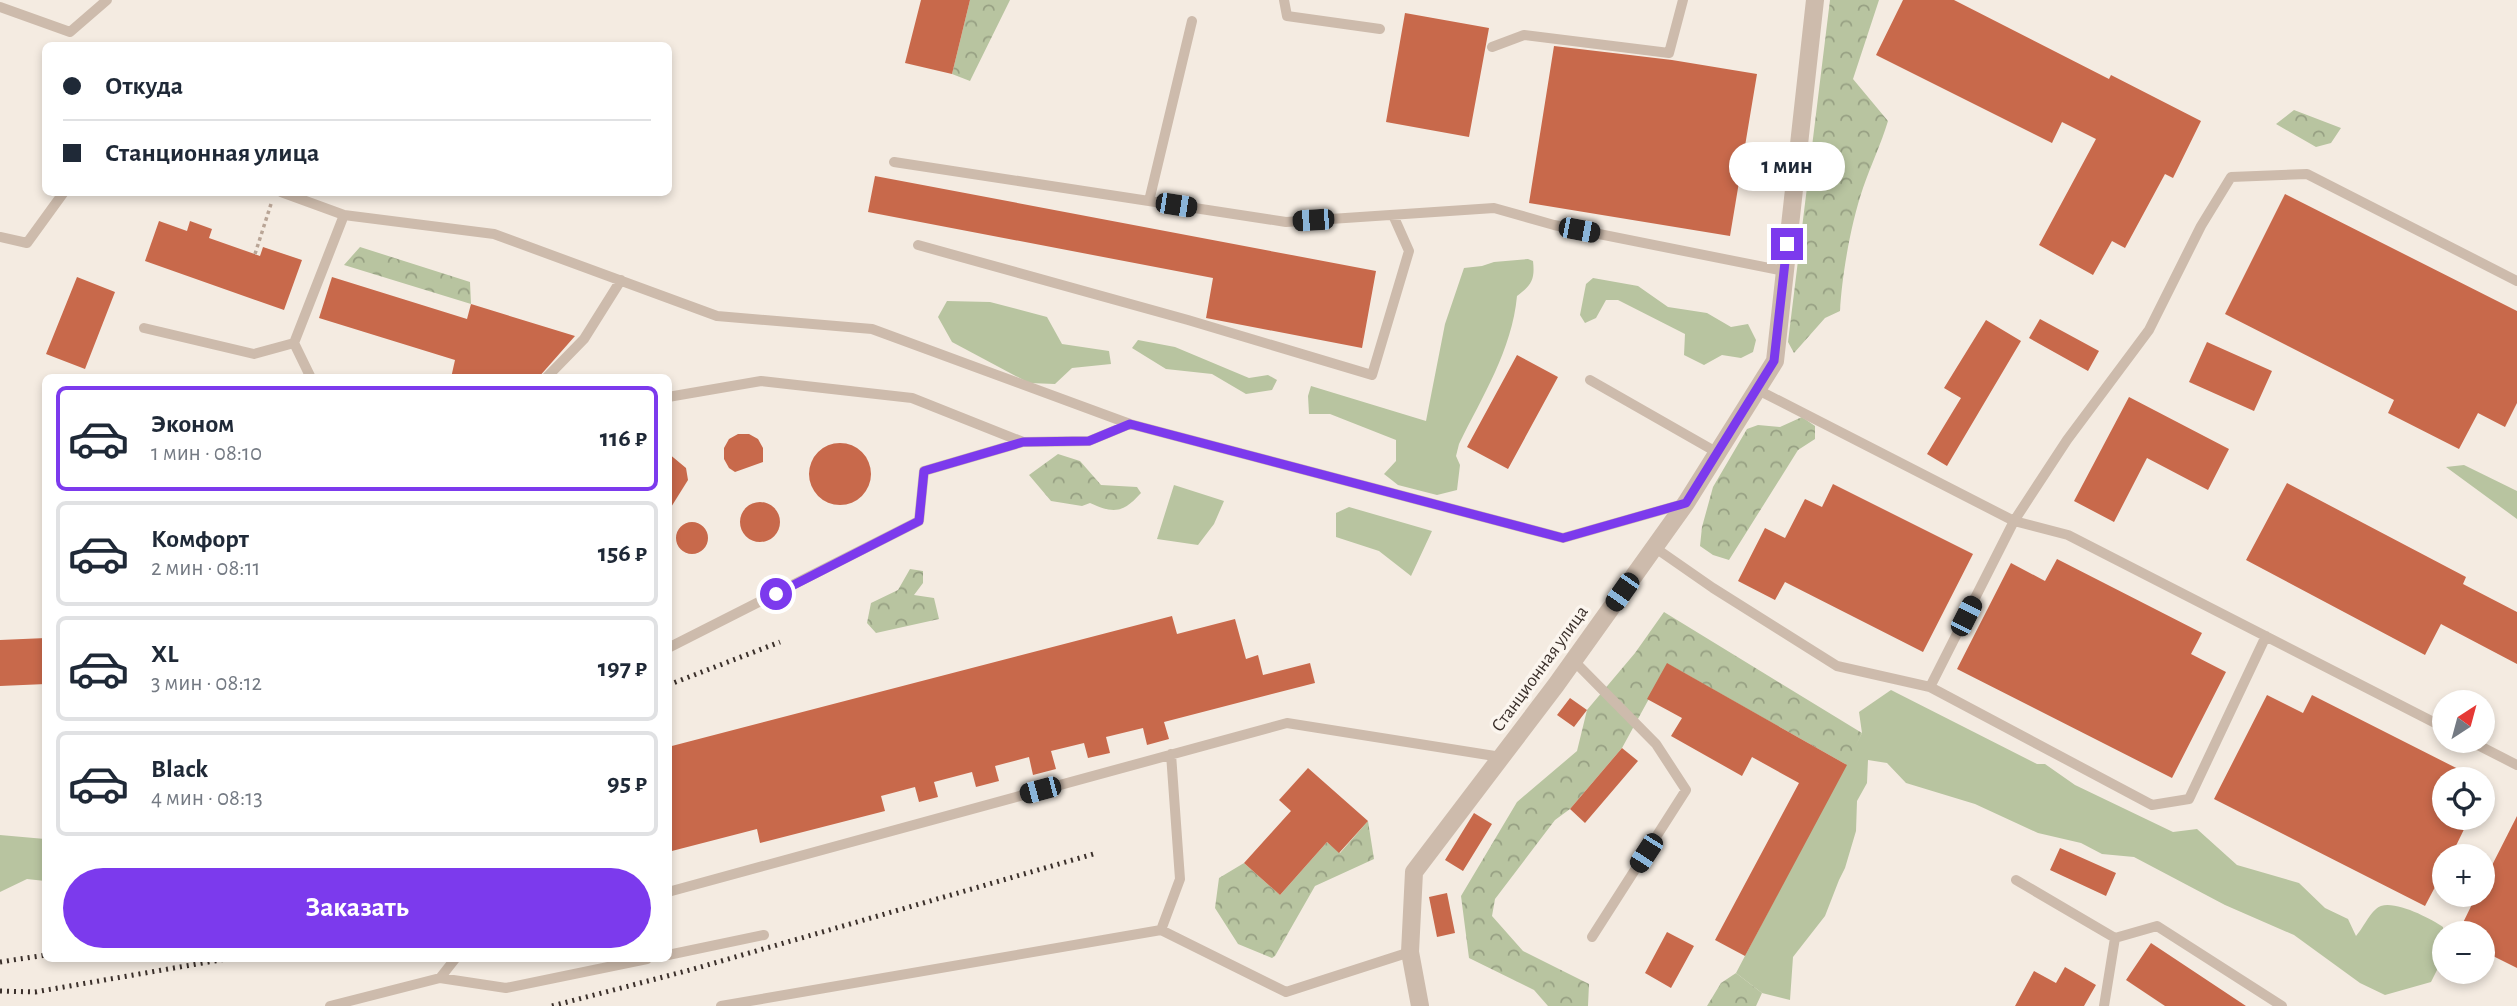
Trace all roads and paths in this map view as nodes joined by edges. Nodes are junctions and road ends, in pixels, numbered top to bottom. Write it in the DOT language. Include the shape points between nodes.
graph roads {
  1 [pos="107,0"];
  2 [pos="1284,0"];
  3 [pos="1683,0"];
  4 [pos="1815,0"];
  5 [pos="0,7"];
  6 [pos="1192,21"];
  7 [pos="1380,29"];
  8 [pos="1492,47"];
  9 [pos="894,162"];
  10 [pos="61,196"];
  11 [pos="274,196"];
  12 [pos="292,196"];
  13 [pos="1149,201"];
  14 [pos="344,215"];
  15 [pos="1393,215"];
  16 [pos="0,237"];
  17 [pos="918,245"];
  18 [pos="255,254"];
  19 [pos="1784,271"];
  20 [pos="621,280"];
  21 [pos="2517,281"];
  22 [pos="144,328"];
  23 [pos="294,344"];
  24 [pos="309,374"];
  25 [pos="550,374"];
  26 [pos="1590,380"];
  27 [pos="1758,390"];
  28 [pos="672,396"];
  29 [pos="1130,424"];
  30 [pos="1023,442"];
  31 [pos="1717,453"];
  32 [pos="1686,503"];
  33 [pos="2014,521"];
  34 [pos="1654,547"];
  35 [pos="2266,636"];
  36 [pos="672,647"];
  37 [pos="1574,660"];
  38 [pos="1930,687"];
  39 [pos="2432,721"];
  40 [pos="2493,753"];
  41 [pos="1171,754"];
  42 [pos="1501,757"];
  43 [pos="2517,765"];
  44 [pos="2016,880"];
  45 [pos="672,891"];
  46 [pos="1161,930"];
  47 [pos="764,935"];
  48 [pos="1592,937"];
  49 [pos="2115,938"];
  50 [pos="1410,951"];
  51 [pos="672,954"];
  52 [pos="453,962"];
  53 [pos="632,962"];
  54 [pos="440,978"];
  55 [pos="330,1006"];
  56 [pos="721,1006"];
  57 [pos="1420,1006"];
  58 [pos="2104,1006"];
  59 [pos="2282,1006"];
  1 -- 5 [label="lane" via="70,32"];
  2 -- 7 [label="lane" via="1287,16"];
  3 -- 8 [label="lane" via="1668,53 1524,35"];
  4 -- 19 [label="street, Станционная улица"];
  6 -- 13 [label="lane"];
  9 -- 13 [label="lane"];
  10 -- 16 [label="lane" via="27,243"];
  11 -- 18 [label="path"];
  12 -- 14 [label="lane"];
  13 -- 15 [label="lane" via="1286,222"];
  14 -- 20 [label="lane" via="494,234"];
  14 -- 23 [label="lane"];
  15 -- 17 [label="lane" via="1409,251 1373,375"];
  15 -- 19 [label="lane" via="1494,208 1554,225"];
  19 -- 27 [label="street, Станционная улица" via="1774,361"];
  20 -- 25 [label="lane" via="584,339"];
  20 -- 29 [label="lane" via="717,316 872,328"];
  21 -- 33 [label="lane" via="2307,174 2231,177 2149,330"];
  22 -- 23 [label="lane" via="254,354"];
  23 -- 24 [label="lane"];
  26 -- 31 [label="lane"];
  27 -- 31 [label="street, Станционная улица"];
  27 -- 33 [label="lane"];
  28 -- 30 [label="lane" via="761,382 912,398"];
  29 -- 30 [label="lane" via="1089,441"];
  29 -- 32 [label="lane" via="1563,538"];
  30 -- 36 [label="lane" via="924,471 919,521"];
  31 -- 32 [label="street, Станционная улица"];
  32 -- 34 [label="street, Станционная улица"];
  33 -- 35 [label="lane" via="2068,535"];
  33 -- 38 [label="lane"];
  34 -- 37 [label="street, Станционная улица"];
  34 -- 38 [label="lane" via="1837,666"];
  35 -- 38 [label="lane" via="2189,799 2152,804"];
  35 -- 39 [label="lane"];
  37 -- 42 [label="street, Станционная улица"];
  37 -- 48 [label="lane" via="1656,744 1686,790"];
  40 -- 43 [label="lane"];
  41 -- 42 [label="lane" via="1287,723"];
  41 -- 45 [label="lane"];
  41 -- 46 [label="lane" via="1181,879"];
  42 -- 50 [label="street, Станционная улица" via="1414,872"];
  44 -- 49 [label="lane"];
  46 -- 50 [label="lane" via="1286,992"];
  46 -- 56 [label="lane"];
  47 -- 51 [label="lane"];
  49 -- 58 [label="lane"];
  49 -- 59 [label="lane" via="2157,926"];
  50 -- 57 [label="street, Станционная улица"];
  52 -- 54 [label="lane"];
  53 -- 54 [label="lane" via="506,988"];
  54 -- 55 [label="lane"];
}
